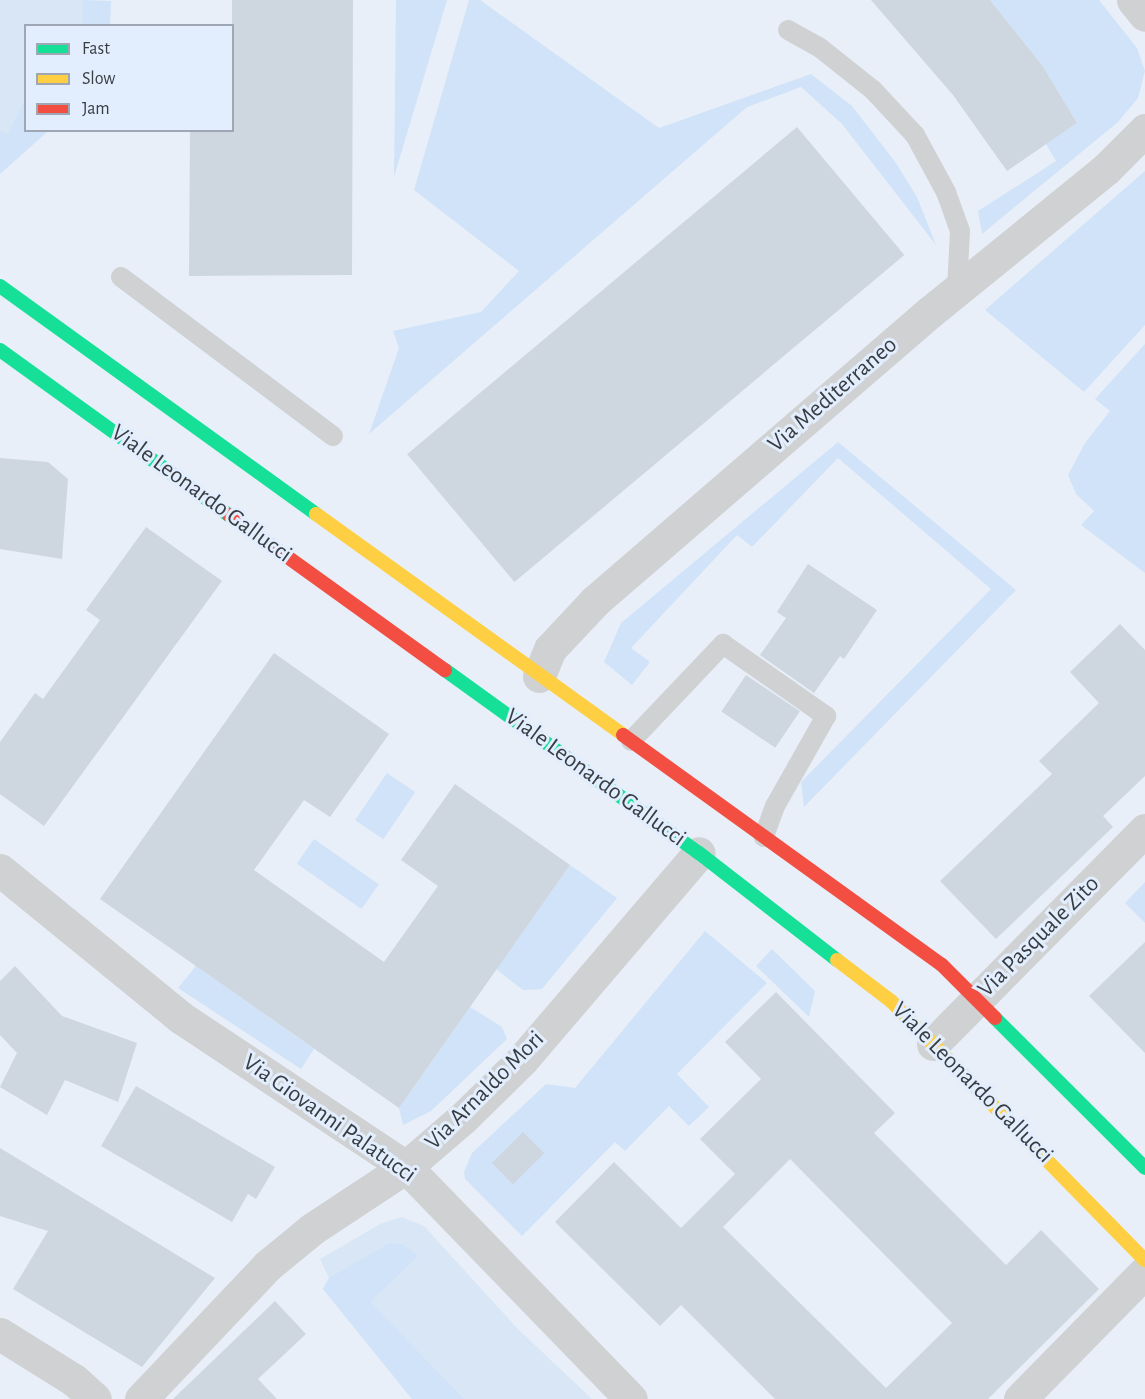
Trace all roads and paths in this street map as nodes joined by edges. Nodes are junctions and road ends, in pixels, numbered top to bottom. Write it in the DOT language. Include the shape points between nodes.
graph roads {
  1 [pos="1133,0"];
  2 [pos="1145,15"];
  3 [pos="788,30"];
  4 [pos="1145,130"];
  5 [pos="121,277"];
  6 [pos="0,286"];
  7 [pos="957,290"];
  8 [pos="0,350"];
  9 [pos="333,436"];
  10 [pos="539,676"];
  11 [pos="631,741"];
  12 [pos="1145,830"];
  13 [pos="764,837"];
  14 [pos="699,853"];
  15 [pos="0,870"];
  16 [pos="976,999"];
  17 [pos="933,1044"];
  18 [pos="406,1167"];
  19 [pos="1145,1168"];
  20 [pos="1145,1260"];
  21 [pos="1145,1272"];
  22 [pos="0,1334"];
  23 [pos="95,1399"];
  24 [pos="141,1399"];
  25 [pos="631,1399"];
  26 [pos="1020,1399"];
  1 -- 2 [label="street"];
  3 -- 7 [label="lane" via="819,47 873,90 915,135 946,192 960,231"];
  4 -- 7 [label="street, Via Mediterraneo" via="1106,169"];
  5 -- 9 [label="lane"];
  6 -- 10 [label="street, Viale Leonardo Gallucci"];
  7 -- 10 [label="street, Via Mediterraneo" via="595,601 550,649"];
  8 -- 14 [label="street, Viale Leonardo Gallucci"];
  10 -- 11 [label="street, Viale Leonardo Gallucci"];
  11 -- 13 [label="street, Viale Leonardo Gallucci"];
  11 -- 13 [label="lane" via="723,644 826,716 775,806"];
  12 -- 16 [label="street, Via Pasquale Zito"];
  13 -- 16 [label="street, Viale Leonardo Gallucci" via="942,965"];
  14 -- 17 [label="street, Viale Leonardo Gallucci" via="891,1000"];
  14 -- 18 [label="street, Via Arnaldo Mori" via="522,1060"];
  15 -- 18 [label="street, Via Giovanni Palatucci" via="180,1017"];
  16 -- 17 [label="street, Via Pasquale Zito"];
  16 -- 19 [label="street, Viale Leonardo Gallucci"];
  17 -- 20 [label="street, Viale Leonardo Gallucci"];
  18 -- 24 [label="street, Via Arnaldo Mori" via="312,1229 267,1266"];
  18 -- 25 [label="street, Via Giovanni Palatucci"];
  21 -- 26 [label="street"];
  22 -- 23 [label="street" via="74,1380"];
}
